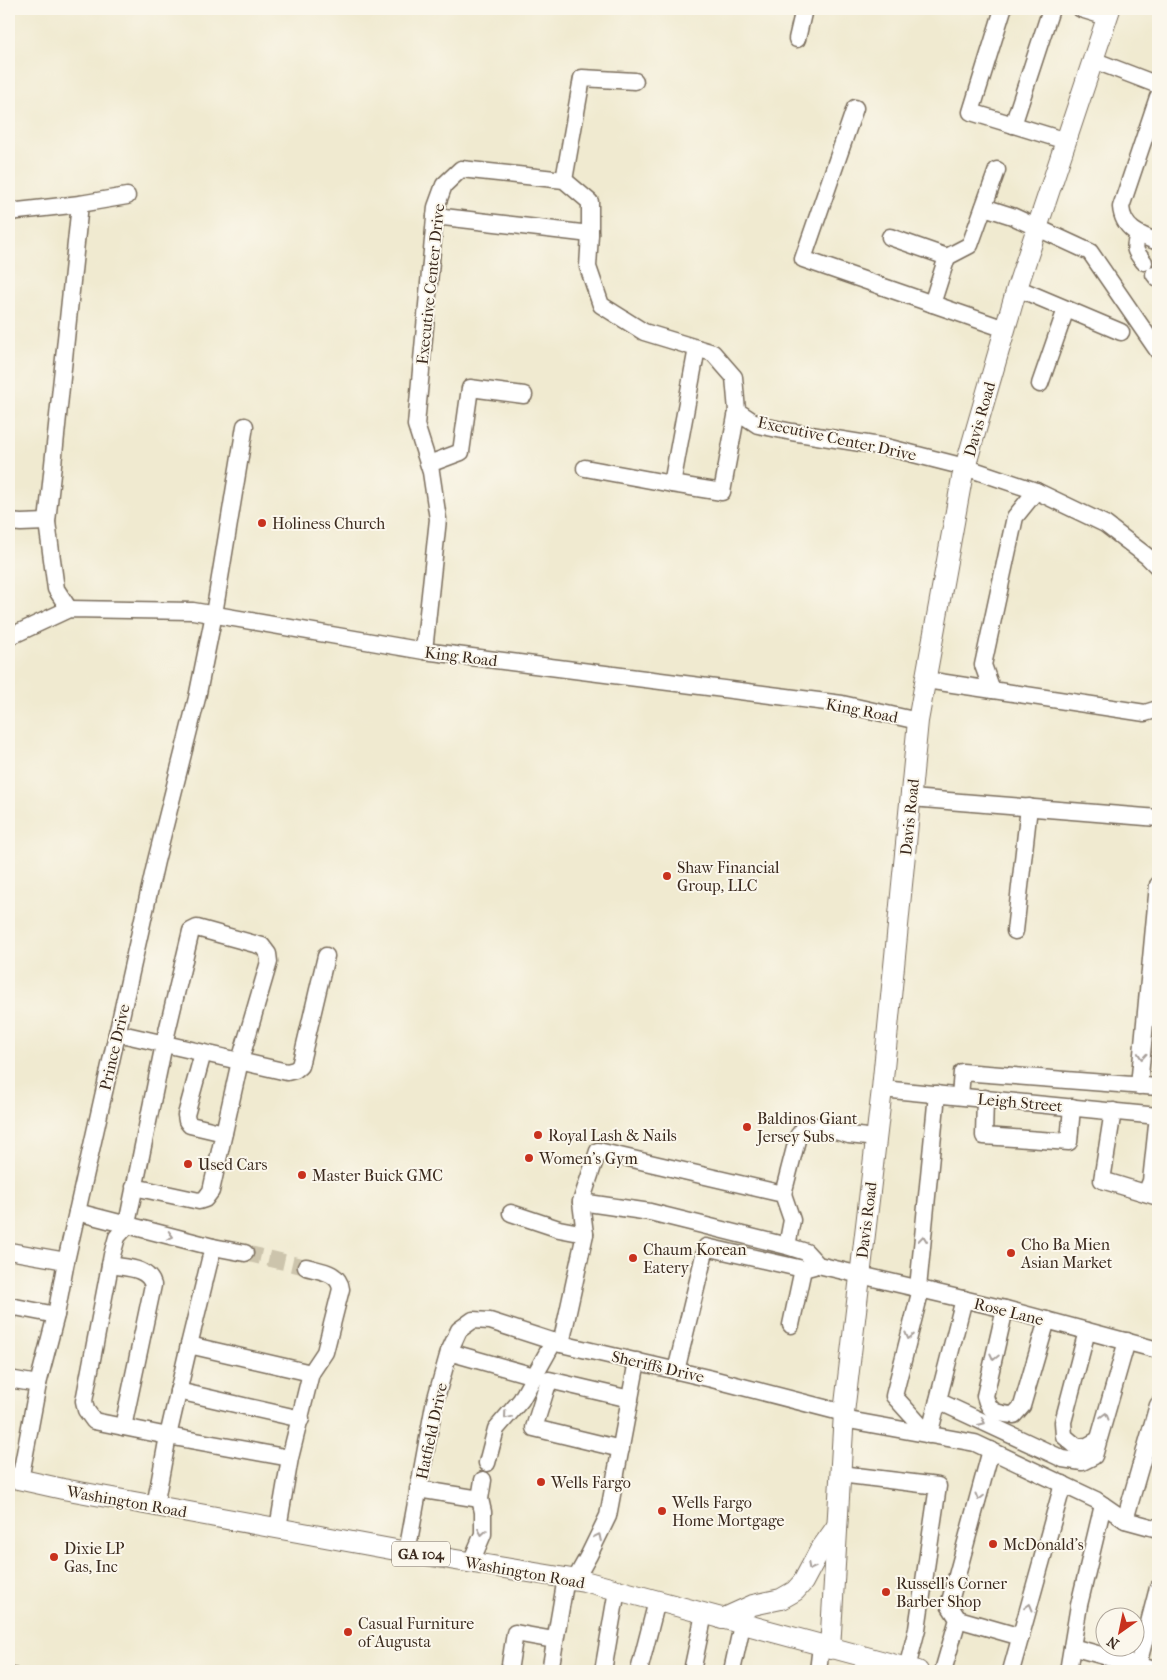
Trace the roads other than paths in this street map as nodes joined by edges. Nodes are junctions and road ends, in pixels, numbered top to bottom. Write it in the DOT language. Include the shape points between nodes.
graph roads {
  1 [pos="804,9"];
  2 [pos="1003,9"];
  3 [pos="1051,9"];
  4 [pos="1081,9"];
  5 [pos="1108,13"];
  6 [pos="797,39"];
  7 [pos="1093,60"];
  8 [pos="635,81"];
  9 [pos="1158,85"];
  10 [pos="1158,97"];
  11 [pos="855,108"];
  12 [pos="1014,125"];
  13 [pos="1066,141"];
  14 [pos="997,170"];
  15 [pos="564,180"];
  16 [pos="127,196"];
  17 [pos="80,204"];
  18 [pos="984,207"];
  19 [pos="9,212"];
  20 [pos="436,216"];
  21 [pos="1038,227"];
  22 [pos="590,234"];
  23 [pos="1138,235"];
  24 [pos="890,237"];
  25 [pos="1158,242"];
  26 [pos="947,257"];
  27 [pos="1152,272"];
  28 [pos="1017,288"];
  29 [pos="932,304"];
  30 [pos="1066,309"];
  31 [pos="1005,329"];
  32 [pos="1121,332"];
  33 [pos="1157,346"];
  34 [pos="697,348"];
  35 [pos="1040,384"];
  36 [pos="524,395"];
  37 [pos="738,412"];
  38 [pos="245,426"];
  39 [pos="429,464"];
  40 [pos="965,466"];
  41 [pos="585,468"];
  42 [pos="672,484"];
  43 [pos="1036,491"];
  44 [pos="9,522"];
  45 [pos="47,522"];
  46 [pos="1158,567"];
  47 [pos="69,609"];
  48 [pos="214,614"];
  49 [pos="9,637"];
  50 [pos="424,652"];
  51 [pos="926,680"];
  52 [pos="992,690"];
  53 [pos="1158,709"];
  54 [pos="918,721"];
  55 [pos="911,798"];
  56 [pos="1029,808"];
  57 [pos="1158,818"];
  58 [pos="1158,885"];
  59 [pos="1015,931"];
  60 [pos="326,956"];
  61 [pos="117,1033"];
  62 [pos="164,1044"];
  63 [pos="203,1053"];
  64 [pos="240,1061"];
  65 [pos="1139,1086"];
  66 [pos="1158,1088"];
  67 [pos="882,1089"];
  68 [pos="938,1094"];
  69 [pos="960,1096"];
  70 [pos="985,1098"];
  71 [pos="1072,1107"];
  72 [pos="1113,1111"];
  73 [pos="1158,1116"];
  74 [pos="224,1133"];
  75 [pos="876,1138"];
  76 [pos="134,1187"];
  77 [pos="784,1194"];
  78 [pos="1152,1195"];
  79 [pos="581,1202"];
  80 [pos="77,1212"];
  81 [pos="511,1213"];
  82 [pos="127,1224"];
  83 [pos="585,1234"];
  84 [pos="787,1246"];
  85 [pos="213,1247"];
  86 [pos="9,1251"];
  87 [pos="245,1253"];
  88 [pos="66,1261"];
  89 [pos="110,1265"];
  90 [pos="306,1267"];
  91 [pos="811,1267"];
  92 [pos="860,1274"];
  93 [pos="919,1288"];
  94 [pos="964,1299"];
  95 [pos="9,1305"];
  96 [pos="1005,1309"];
  97 [pos="56,1315"];
  98 [pos="473,1320"];
  99 [pos="1047,1320"];
  100 [pos="791,1326"];
  101 [pos="1087,1331"];
  102 [pos="1127,1341"];
  103 [pos="557,1342"];
  104 [pos="189,1344"];
  105 [pos="1158,1350"];
  106 [pos="449,1352"];
  107 [pos="637,1361"];
  108 [pos="676,1371"];
  109 [pos="312,1374"];
  110 [pos="534,1376"];
  111 [pos="9,1379"];
  112 [pos="38,1384"];
  113 [pos="178,1391"];
  114 [pos="630,1399"];
  115 [pos="938,1401"];
  116 [pos="1158,1405"];
  117 [pos="844,1416"];
  118 [pos="301,1419"];
  119 [pos="123,1427"];
  120 [pos="929,1435"];
  121 [pos="168,1436"];
  122 [pos="1098,1440"];
  123 [pos="620,1449"];
  124 [pos="991,1450"];
  125 [pos="290,1458"];
  126 [pos="487,1462"];
  127 [pos="840,1474"];
  128 [pos="14,1479"];
  129 [pos="483,1480"];
  130 [pos="1063,1484"];
  131 [pos="418,1489"];
  132 [pos="480,1499"];
  133 [pos="1103,1505"];
  134 [pos="155,1506"];
  135 [pos="1125,1520"];
  136 [pos="837,1526"];
  137 [pos="278,1528"];
  138 [pos="1158,1529"];
  139 [pos="407,1552"];
  140 [pos="470,1562"];
  141 [pos="571,1579"];
  142 [pos="1158,1588"];
  143 [pos="617,1590"];
  144 [pos="657,1601"];
  145 [pos="713,1616"];
  146 [pos="1158,1616"];
  147 [pos="958,1619"];
  148 [pos="742,1624"];
  149 [pos="1021,1637"];
  150 [pos="554,1640"];
  151 [pos="1144,1642"];
  152 [pos="825,1647"];
  153 [pos="1072,1647"];
  154 [pos="1140,1658"];
  155 [pos="1138,1665"];
  156 [pos="903,1669"];
  157 [pos="1158,1670"];
  158 [pos="509,1671"];
  159 [pos="550,1671"];
  160 [pos="603,1671"];
  161 [pos="639,1671"];
  162 [pos="692,1671"];
  163 [pos="732,1671"];
  164 [pos="818,1671"];
  165 [pos="943,1671"];
  166 [pos="1011,1671"];
  167 [pos="1068,1671"];
  1 -- 6 [label="street"];
  2 -- 12 [label="street" via="970,112"];
  3 -- 12 [label="street"];
  4 -- 5 [label="street"];
  5 -- 7 [label="main road, Davis Road"];
  7 -- 9 [label="street"];
  7 -- 13 [label="main road, Davis Road"];
  8 -- 15 [label="street" via="582,78"];
  10 -- 23 [label="street" via="1121,206 1128,228"];
  11 -- 29 [label="street" via="803,259"];
  12 -- 13 [label="street"];
  13 -- 21 [label="main road, Davis Road"];
  14 -- 18 [label="street"];
  15 -- 20 [label="street, Executive Center Drive" via="460,169 444,185"];
  15 -- 22 [label="street, Executive Center Drive" via="590,202"];
  16 -- 17 [label="street"];
  17 -- 19 [label="street"];
  17 -- 45 [label="street"];
  18 -- 21 [label="street"];
  18 -- 26 [label="street" via="970,245"];
  20 -- 22 [label="street"];
  20 -- 39 [label="street, Executive Center Drive" via="416,425"];
  21 -- 28 [label="main road, Davis Road"];
  21 -- 33 [label="street" via="1090,252"];
  22 -- 34 [label="street, Executive Center Drive" via="588,267 601,305 644,332"];
  23 -- 25 [label="street"];
  23 -- 27 [label="street" via="1135,251"];
  24 -- 26 [label="street"];
  26 -- 29 [label="street"];
  28 -- 30 [label="street"];
  28 -- 31 [label="main road, Davis Road"];
  29 -- 31 [label="street"];
  30 -- 32 [label="street"];
  30 -- 35 [label="street"];
  31 -- 40 [label="main road, Davis Road"];
  34 -- 37 [label="street, Executive Center Drive" via="714,353 734,377"];
  34 -- 42 [label="street"];
  36 -- 39 [label="street" via="470,388 461,452"];
  37 -- 40 [label="street, Executive Center Drive" via="758,425 886,447"];
  37 -- 42 [label="street" via="722,492"];
  38 -- 48 [label="street, Prince Drive"];
  39 -- 50 [label="street, Executive Center Drive" via="438,519"];
  40 -- 43 [label="street, Executive Center Drive"];
  40 -- 51 [label="main road, Davis Road"];
  41 -- 42 [label="street"];
  43 -- 46 [label="street, Executive Center Drive" via="1105,524"];
  43 -- 52 [label="street" via="1015,517 983,665"];
  44 -- 45 [label="street"];
  45 -- 47 [label="street" via="56,589"];
  47 -- 48 [label="street, King Road"];
  47 -- 49 [label="street, King Road"];
  48 -- 50 [label="street, King Road"];
  48 -- 61 [label="street, Prince Drive"];
  50 -- 54 [label="street, King Road" via="842,704"];
  51 -- 52 [label="street"];
  51 -- 54 [label="main road, Davis Road"];
  52 -- 53 [label="street" via="1145,713"];
  54 -- 55 [label="main road, Davis Road"];
  55 -- 56 [label="street"];
  55 -- 67 [label="main road, Davis Road"];
  56 -- 57 [label="street"];
  56 -- 59 [label="street"];
  58 -- 65 [label="street, one-way"];
  60 -- 64 [label="street" via="300,1066 287,1072"];
  61 -- 62 [label="street"];
  61 -- 80 [label="street, Prince Drive"];
  62 -- 63 [label="street"];
  62 -- 64 [label="street" via="191,931 197,928 262,946 268,954"];
  62 -- 76 [label="street"];
  63 -- 64 [label="street"];
  63 -- 74 [label="street" via="187,1121 190,1125"];
  64 -- 74 [label="street"];
  65 -- 66 [label="street"];
  65 -- 69 [label="street" via="962,1072"];
  67 -- 68 [label="street, Leigh Street"];
  67 -- 75 [label="main road, Davis Road"];
  68 -- 69 [label="street, Leigh Street"];
  93 -- 68 [label="street, one-way"];
  69 -- 70 [label="street, Leigh Street"];
  70 -- 71 [label="street, Leigh Street"];
  70 -- 71 [label="street" via="984,1136 1069,1142"];
  71 -- 72 [label="street, Leigh Street"];
  72 -- 73 [label="street, Leigh Street"];
  72 -- 78 [label="street" via="1102,1180"];
  73 -- 78 [label="street"];
  74 -- 76 [label="street" via="211,1192 205,1198 199,1201"];
  75 -- 77 [label="street" via="849,1135 819,1126 805,1127 798,1136"];
  75 -- 92 [label="main road, Davis Road"];
  76 -- 82 [label="street"];
  77 -- 79 [label="street" via="598,1151"];
  77 -- 84 [label="street" via="792,1220"];
  79 -- 83 [label="street"];
  79 -- 84 [label="street" via="650,1212"];
  80 -- 82 [label="street"];
  80 -- 88 [label="street, Prince Drive"];
  81 -- 83 [label="street"];
  82 -- 85 [label="street, one-way"];
  82 -- 89 [label="street" via="117,1237"];
  83 -- 103 [label="street"];
  84 -- 91 [label="street" via="806,1252"];
  85 -- 87 [label="street"];
  85 -- 104 [label="street"];
  86 -- 88 [label="street"];
  88 -- 97 [label="street, Prince Drive"];
  89 -- 119 [label="street" via="84,1401 94,1421"];
  89 -- 119 [label="street" via="144,1272 153,1285"];
  90 -- 109 [label="street" via="333,1274 341,1289 325,1352"];
  91 -- 92 [label="street, Rose Lane"];
  91 -- 100 [label="street"];
  91 -- 108 [label="street, Rose Lane" via="706,1246"];
  92 -- 93 [label="street, Rose Lane"];
  92 -- 117 [label="main road, Davis Road"];
  93 -- 94 [label="street, Rose Lane"];
  93 -- 120 [label="street, one-way" via="894,1396"];
  94 -- 96 [label="street, Rose Lane"];
  94 -- 115 [label="street"];
  95 -- 97 [label="street"];
  96 -- 99 [label="street, Rose Lane"];
  96 -- 99 [label="street, one-way" via="985,1396 987,1404 1002,1414 1014,1415 1022,1406"];
  97 -- 112 [label="street, Prince Drive"];
  98 -- 103 [label="street, Sheriffs Drive" via="490,1321"];
  98 -- 106 [label="street, Hatfield Drive" via="459,1330"];
  99 -- 101 [label="street, Rose Lane"];
  101 -- 102 [label="street, Rose Lane"];
  101 -- 122 [label="street" via="1062,1422 1064,1436 1077,1447"];
  102 -- 105 [label="street, Rose Lane"];
  122 -- 102 [label="street, one-way"];
  103 -- 107 [label="street, Sheriffs Drive"];
  103 -- 110 [label="street"];
  104 -- 109 [label="street"];
  104 -- 113 [label="street"];
  106 -- 110 [label="street"];
  106 -- 131 [label="street, Hatfield Drive" via="434,1406"];
  107 -- 108 [label="street, Sheriffs Drive"];
  107 -- 114 [label="street"];
  108 -- 117 [label="street, Sheriffs Drive"];
  109 -- 118 [label="street"];
  110 -- 126 [label="street, one-way" via="521,1400 496,1429"];
  111 -- 112 [label="street"];
  112 -- 128 [label="street, Prince Drive"];
  113 -- 118 [label="street"];
  113 -- 121 [label="street"];
  114 -- 123 [label="street"];
  114 -- 123 [label="street" via="549,1380 534,1428"];
  115 -- 120 [label="street"];
  115 -- 122 [label="street, one-way" via="1063,1459 1082,1462 1094,1456"];
  116 -- 135 [label="street"];
  117 -- 120 [label="street, Sheriffs Drive"];
  117 -- 127 [label="main road, Davis Road"];
  118 -- 125 [label="street"];
  119 -- 121 [label="street"];
  120 -- 124 [label="street, Sheriffs Drive" via="975,1443"];
  121 -- 125 [label="street"];
  121 -- 134 [label="street"];
  141 -- 123 [label="street, one-way" via="589,1555 608,1516"];
  124 -- 130 [label="street, Sheriffs Drive"];
  124 -- 147 [label="street, one-way" via="949,1605"];
  125 -- 137 [label="street"];
  127 -- 136 [label="main road, Davis Road"];
  127 -- 156 [label="street" via="938,1486 917,1629"];
  128 -- 134 [label="main road, Washington Road / GA 104"];
  129 -- 132 [label="street"];
  130 -- 133 [label="street, Sheriffs Drive"];
  149 -- 130 [label="street, one-way"];
  131 -- 132 [label="street"];
  131 -- 139 [label="street, Hatfield Drive"];
  132 -- 140 [label="street, one-way" via="484,1512 483,1534"];
  133 -- 135 [label="street, Sheriffs Drive"];
  133 -- 153 [label="street"];
  134 -- 137 [label="main road, Washington Road / GA 104"];
  135 -- 138 [label="street, Sheriffs Drive"];
  136 -- 145 [label="main road, one-way" via="795,1591 781,1599"];
  136 -- 152 [label="main road, Davis Road"];
  137 -- 139 [label="main road, Washington Road / GA 104"];
  139 -- 140 [label="main road, Washington Road / GA 104"];
  140 -- 141 [label="main road, Washington Road / GA 104"];
  141 -- 143 [label="main road, Washington Road / GA 104"];
  141 -- 150 [label="street"];
  142 -- 151 [label="street"];
  143 -- 144 [label="main road, Washington Road / GA 104"];
  143 -- 160 [label="street"];
  144 -- 145 [label="main road, Washington Road / GA 104"];
  144 -- 161 [label="street"];
  145 -- 148 [label="main road, Washington Road / GA 104"];
  145 -- 162 [label="street"];
  146 -- 151 [label="street" via="1153,1636"];
  147 -- 149 [label="street"];
  147 -- 165 [label="street"];
  148 -- 152 [label="main road, Washington Road / GA 104"];
  148 -- 163 [label="street"];
  149 -- 166 [label="street"];
  150 -- 158 [label="street" via="516,1633"];
  150 -- 159 [label="street"];
  152 -- 156 [label="main road, Washington Road / GA 104"];
  152 -- 164 [label="street"];
  153 -- 155 [label="street"];
  153 -- 167 [label="street"];
  154 -- 155 [label="street"];
  155 -- 157 [label="street"];
}
